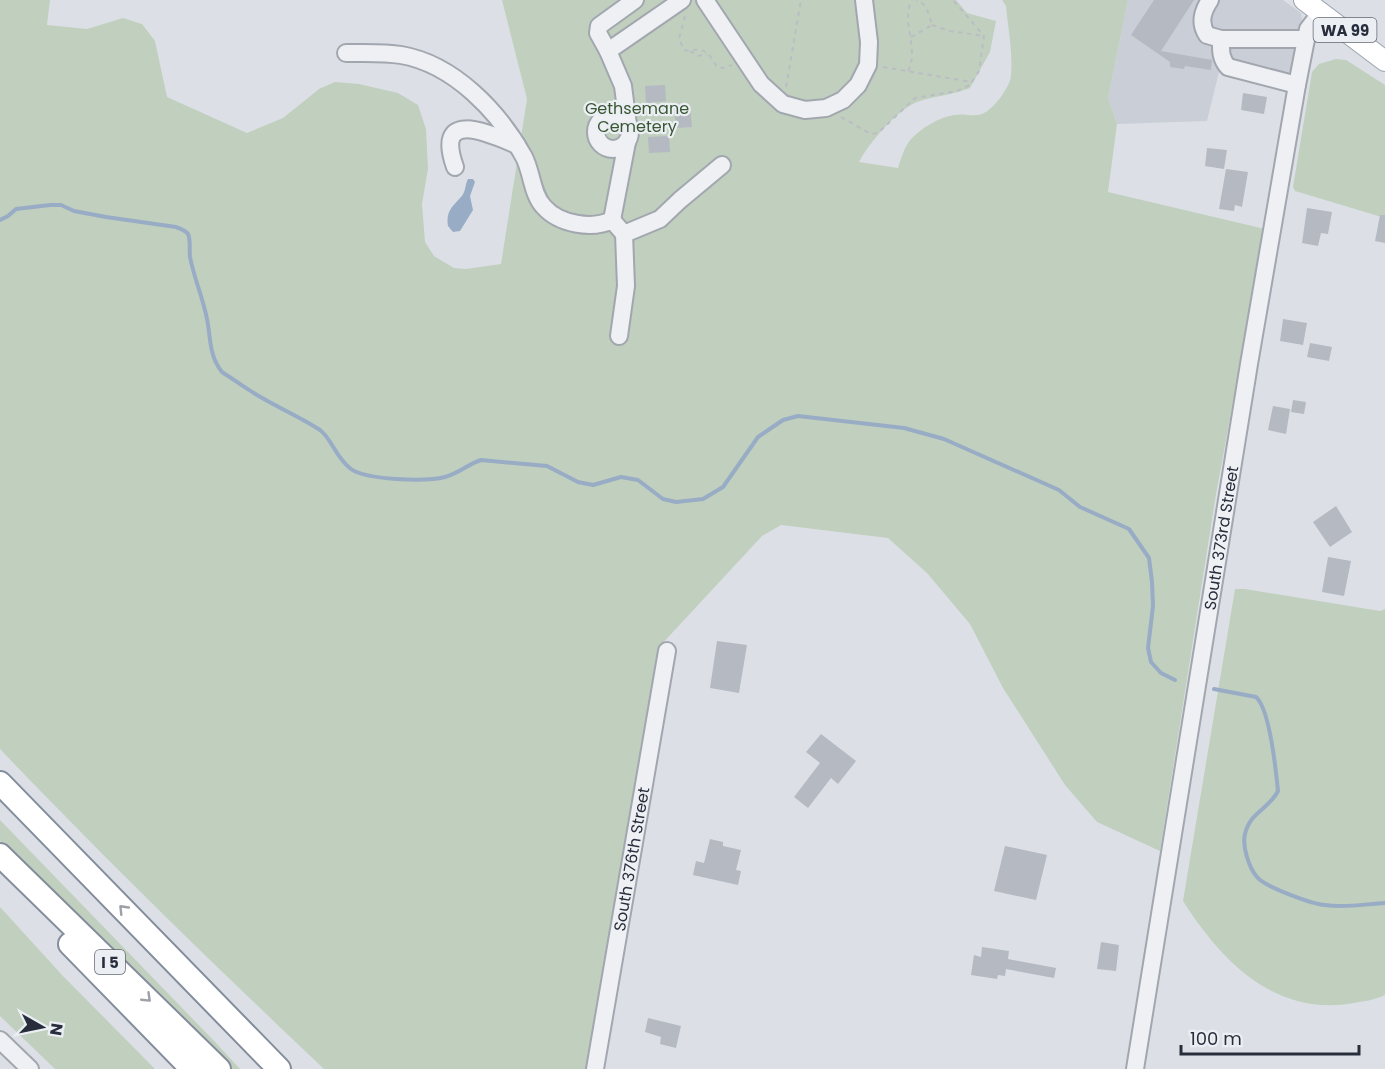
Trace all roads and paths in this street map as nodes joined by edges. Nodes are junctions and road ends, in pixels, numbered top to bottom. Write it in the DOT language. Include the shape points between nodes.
graph roads {
  1 [pos="635,0"];
  2 [pos="705,0"];
  3 [pos="801,0"];
  4 [pos="864,0"];
  5 [pos="914,0"];
  6 [pos="953,0"];
  7 [pos="1210,0"];
  8 [pos="1304,0"];
  9 [pos="679,2"];
  10 [pos="1324,6"];
  11 [pos="932,25"];
  12 [pos="984,36"];
  13 [pos="911,37"];
  14 [pos="1221,39"];
  15 [pos="1306,39"];
  16 [pos="1385,45"];
  17 [pos="608,51"];
  18 [pos="690,51"];
  19 [pos="346,53"];
  20 [pos="708,53"];
  21 [pos="745,58"];
  22 [pos="1385,61"];
  23 [pos="868,64"];
  24 [pos="908,71"];
  25 [pos="972,82"];
  26 [pos="1297,85"];
  27 [pos="783,104"];
  28 [pos="826,108"];
  29 [pos="517,145"];
  30 [pos="722,165"];
  31 [pos="455,167"];
  32 [pos="612,220"];
  33 [pos="624,234"];
  34 [pos="619,336"];
  35 [pos="667,651"];
  36 [pos="0,783"];
  37 [pos="0,855"];
  38 [pos="0,872"];
  39 [pos="164,951"];
  40 [pos="0,1040"];
  41 [pos="30,1069"];
  42 [pos="192,1069"];
  43 [pos="219,1069"];
  44 [pos="262,1069"];
  45 [pos="279,1069"];
  46 [pos="595,1069"];
  47 [pos="1135,1069"];
  1 -- 17 [label="street" via="599,26 598,33"];
  2 -- 21 [label="street"];
  3 -- 27 [label="path"];
  4 -- 23 [label="street"];
  5 -- 11 [label="path" via="926,7"];
  5 -- 13 [label="path" via="908,17"];
  6 -- 12 [label="path"];
  7 -- 14 [label="street" via="1202,17 1202,28 1207,35"];
  8 -- 10 [label="main road, WA 99"];
  9 -- 17 [label="street"];
  9 -- 18 [label="path" via="687,8 679,39 684,50"];
  10 -- 15 [label="street, South 373rd Street" via="1308,29"];
  10 -- 16 [label="main road, WA 99"];
  10 -- 22 [label="main road, WA 99"];
  11 -- 12 [label="path" via="950,32"];
  11 -- 13 [label="path"];
  12 -- 25 [label="path" via="979,71"];
  13 -- 24 [label="path" via="914,61"];
  14 -- 15 [label="street"];
  14 -- 26 [label="street" via="1221,53 1228,67"];
  15 -- 26 [label="street, South 373rd Street"];
  17 -- 32 [label="street" via="623,86 627,134"];
  18 -- 20 [label="path" via="699,48"];
  18 -- 20 [label="path" via="698,56"];
  19 -- 29 [label="street" via="401,55 441,71 490,108"];
  20 -- 21 [label="path" via="717,67 723,69"];
  21 -- 27 [label="street" via="761,84"];
  23 -- 24 [label="path"];
  23 -- 28 [label="street" via="858,85 843,100"];
  24 -- 25 [label="path"];
  25 -- 28 [label="path" via="957,91 915,99 878,133 871,134"];
  26 -- 47 [label="street, South 373rd Street"];
  27 -- 28 [label="street" via="805,110"];
  29 -- 31 [label="street" via="474,129 461,129 451,139 450,154"];
  29 -- 32 [label="street" via="530,169 541,205 550,213 588,224 602,225"];
  30 -- 33 [label="street" via="660,219"];
  32 -- 33 [label="street"];
  33 -- 34 [label="street" via="626,286"];
  35 -- 46 [label="street, South 376th Street"];
  39 -- 36 [label="highway, one-way"];
  37 -- 43 [label="highway, I 5, one-way"];
  38 -- 42 [label="highway, I 5"];
  39 -- 44 [label="highway" via="178,978"];
  39 -- 45 [label="highway"];
  40 -- 41 [label="street"];
}
